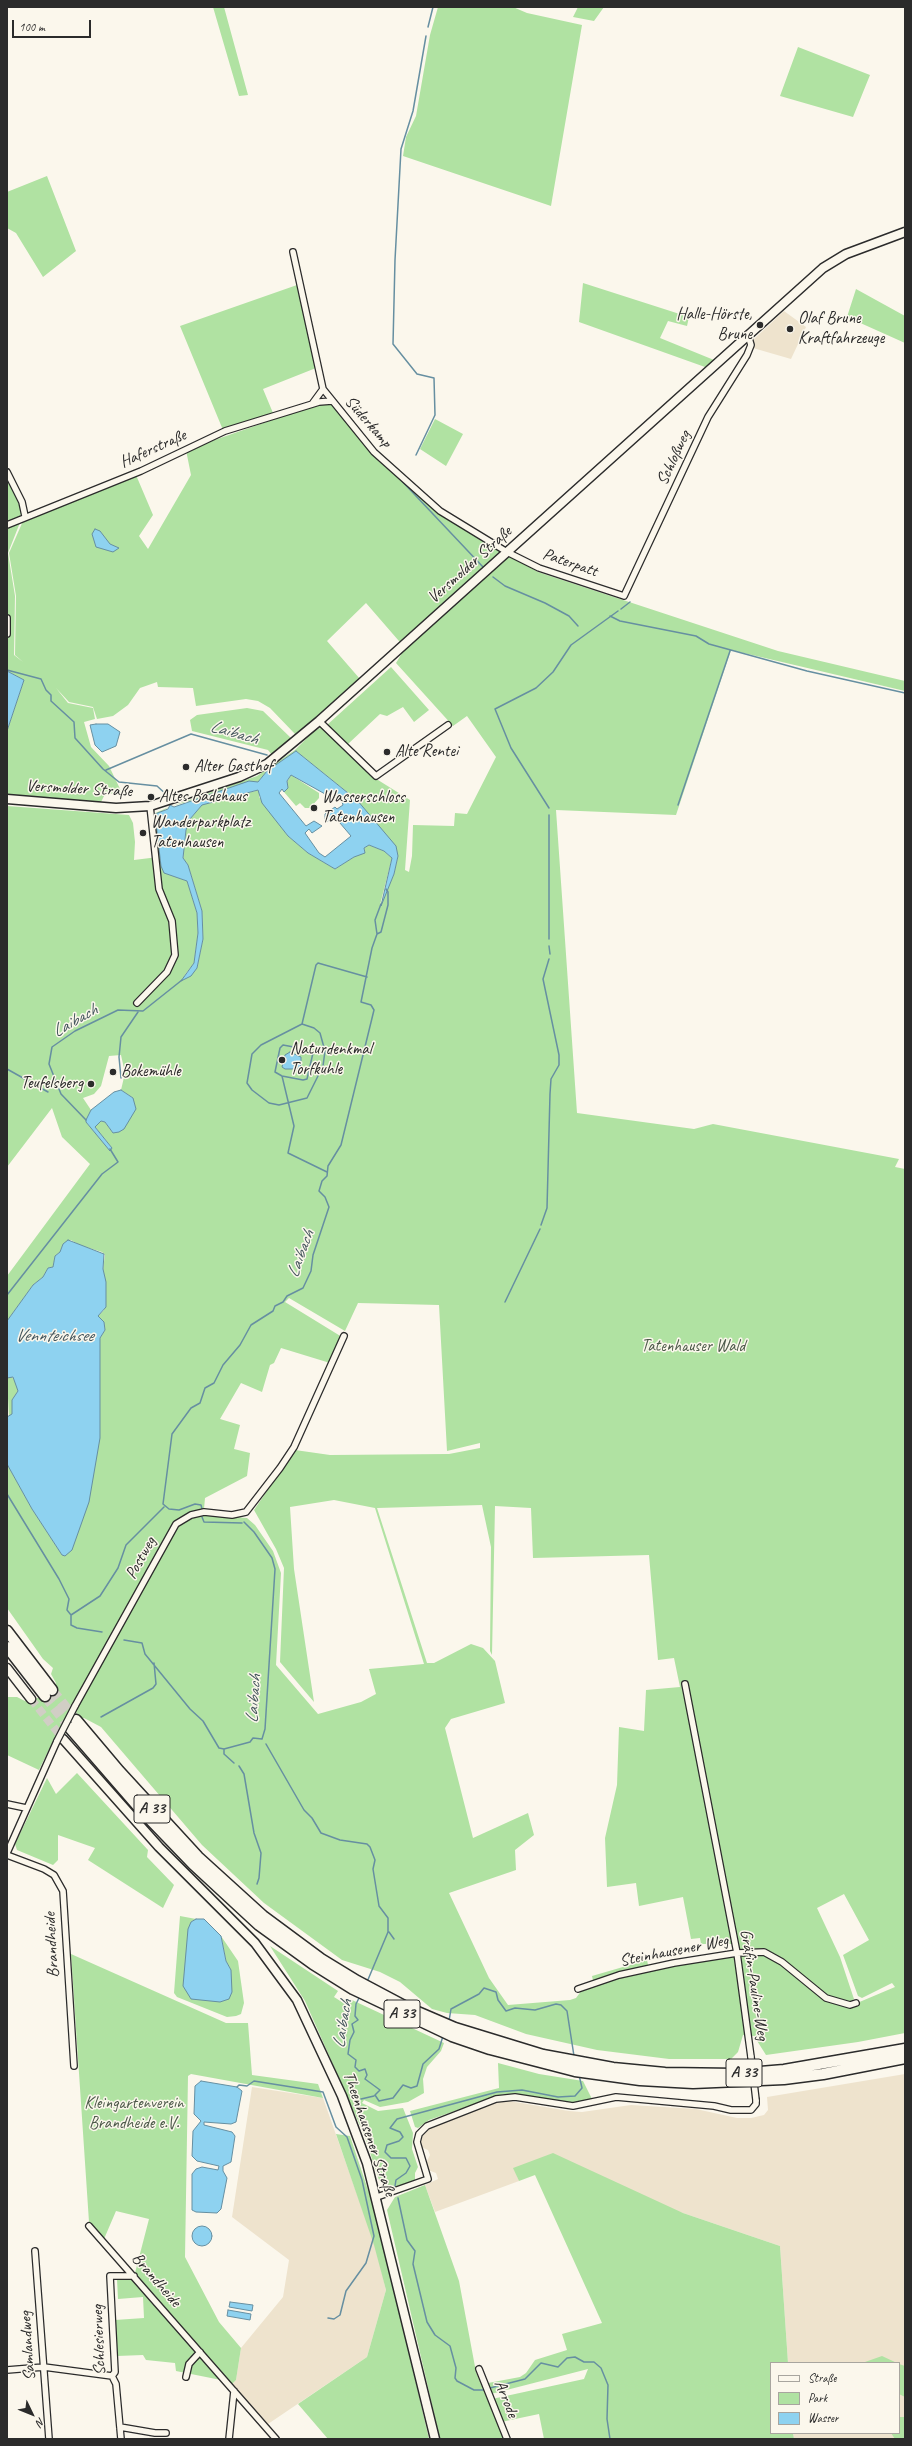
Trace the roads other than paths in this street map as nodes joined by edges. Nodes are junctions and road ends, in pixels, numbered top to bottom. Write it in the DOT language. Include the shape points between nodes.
graph roads {
  1 [pos="905,232"];
  2 [pos="293,252"];
  3 [pos="748,335"];
  4 [pos="324,389"];
  5 [pos="332,400"];
  6 [pos="312,404"];
  7 [pos="7,472"];
  8 [pos="25,516"];
  9 [pos="7,524"];
  10 [pos="508,552"];
  11 [pos="624,596"];
  12 [pos="7,618"];
  13 [pos="7,634"];
  14 [pos="318,720"];
  15 [pos="448,725"];
  16 [pos="7,799"];
  17 [pos="150,806"];
  18 [pos="137,1003"];
  19 [pos="344,1336"];
  20 [pos="7,1631"];
  21 [pos="7,1647"];
  22 [pos="7,1668"];
  23 [pos="685,1684"];
  24 [pos="31,1699"];
  25 [pos="72,1723"];
  26 [pos="60,1740"];
  27 [pos="7,1804"];
  28 [pos="26,1808"];
  29 [pos="7,1854"];
  30 [pos="736,1953"];
  31 [pos="578,1989"];
  32 [pos="856,2003"];
  33 [pos="905,2049"];
  34 [pos="905,2058"];
  35 [pos="74,2066"];
  36 [pos="578,2067"];
  37 [pos="377,2197"];
  38 [pos="89,2226"];
  39 [pos="35,2251"];
  40 [pos="134,2276"];
  41 [pos="200,2352"];
  42 [pos="44,2367"];
  43 [pos="479,2369"];
  44 [pos="7,2370"];
  45 [pos="112,2376"];
  46 [pos="186,2376"];
  47 [pos="234,2391"];
  48 [pos="120,2427"];
  49 [pos="166,2433"];
  50 [pos="49,2439"];
  51 [pos="121,2439"];
  52 [pos="228,2439"];
  53 [pos="276,2439"];
  54 [pos="435,2439"];
  55 [pos="507,2439"];
  1 -- 3 [label="main road, Versmolder Straße" via="835,260"];
  2 -- 4 [label="street, Süderkamp"];
  3 -- 10 [label="main road, Versmolder Straße"];
  3 -- 11 [label="street, Schloßweg" via="752,345 708,418"];
  4 -- 5 [label="street, Süderkamp"];
  4 -- 6 [label="street"];
  5 -- 6 [label="street, Haferstraße"];
  5 -- 10 [label="street, Süderkamp" via="356,426 374,452 411,487 440,511"];
  6 -- 8 [label="street, Haferstraße" via="225,431 141,471"];
  7 -- 8 [label="street" via="22,502"];
  8 -- 9 [label="street, Haferstraße"];
  10 -- 11 [label="street, Paterpatt" via="539,568"];
  10 -- 14 [label="main road, Versmolder Straße"];
  12 -- 13 [label="street"];
  14 -- 15 [label="street" via="376,776"];
  14 -- 17 [label="main road, Versmolder Straße" via="279,754 253,772 199,792"];
  16 -- 17 [label="main road, Versmolder Straße" via="116,808"];
  17 -- 18 [label="street" via="159,889 172,921 175,955 167,972"];
  19 -- 26 [label="street, Postweg, bridge" via="294,1447 251,1508 242,1514 204,1512 191,1515 176,1524 75,1706"];
  20 -- 21 [label="highway" via="48,1693"];
  22 -- 24 [label="main road"];
  23 -- 30 [label="street, Gräfin-Pauline-Weg"];
  25 -- 36 [label="highway, A 33" via="234,1892 355,1985 453,2032"];
  26 -- 28 [label="street, Postweg"];
  26 -- 37 [label="main road, Theenhausener Straße" via="154,1842 254,1943 289,1988 314,2033 342,2096"];
  27 -- 28 [label="street"];
  28 -- 29 [label="street, Postweg"];
  29 -- 35 [label="street, Brandheide" via="54,1875 63,1891"];
  30 -- 31 [label="street, Steinhausener Weg" via="619,1975"];
  30 -- 32 [label="street, Steinhausener Weg" via="764,1952 782,1962 826,1998 850,2005"];
  30 -- 37 [label="street, Gräfin-Pauline-Weg, bridge" via="756,2100 754,2108 731,2110 714,2106 616,2097 573,2106 515,2097 496,2099 427,2126 419,2134 417,2142 428,2180"];
  33 -- 36 [label="highway, A 33" via="820,2066 736,2074 664,2073"];
  34 -- 36 [label="highway, A 33" via="823,2074 740,2082 647,2081"];
  37 -- 54 [label="main road, Theenhausener Straße"];
  38 -- 40 [label="street, Brandheide"];
  39 -- 42 [label="street, Samlandweg"];
  40 -- 41 [label="street, Brandheide"];
  40 -- 45 [label="street, Schlesierweg" via="110,2276 115,2372"];
  41 -- 46 [label="street" via="189,2364"];
  41 -- 47 [label="street, Brandheide"];
  42 -- 44 [label="street"];
  42 -- 45 [label="street"];
  42 -- 50 [label="street, Samlandweg"];
  43 -- 55 [label="street, Arrode"];
  45 -- 48 [label="street, Schlesierweg" via="116,2384"];
  47 -- 52 [label="street"];
  47 -- 53 [label="street, Brandheide"];
  48 -- 49 [label="street"];
  48 -- 51 [label="street, Schlesierweg"];
}
